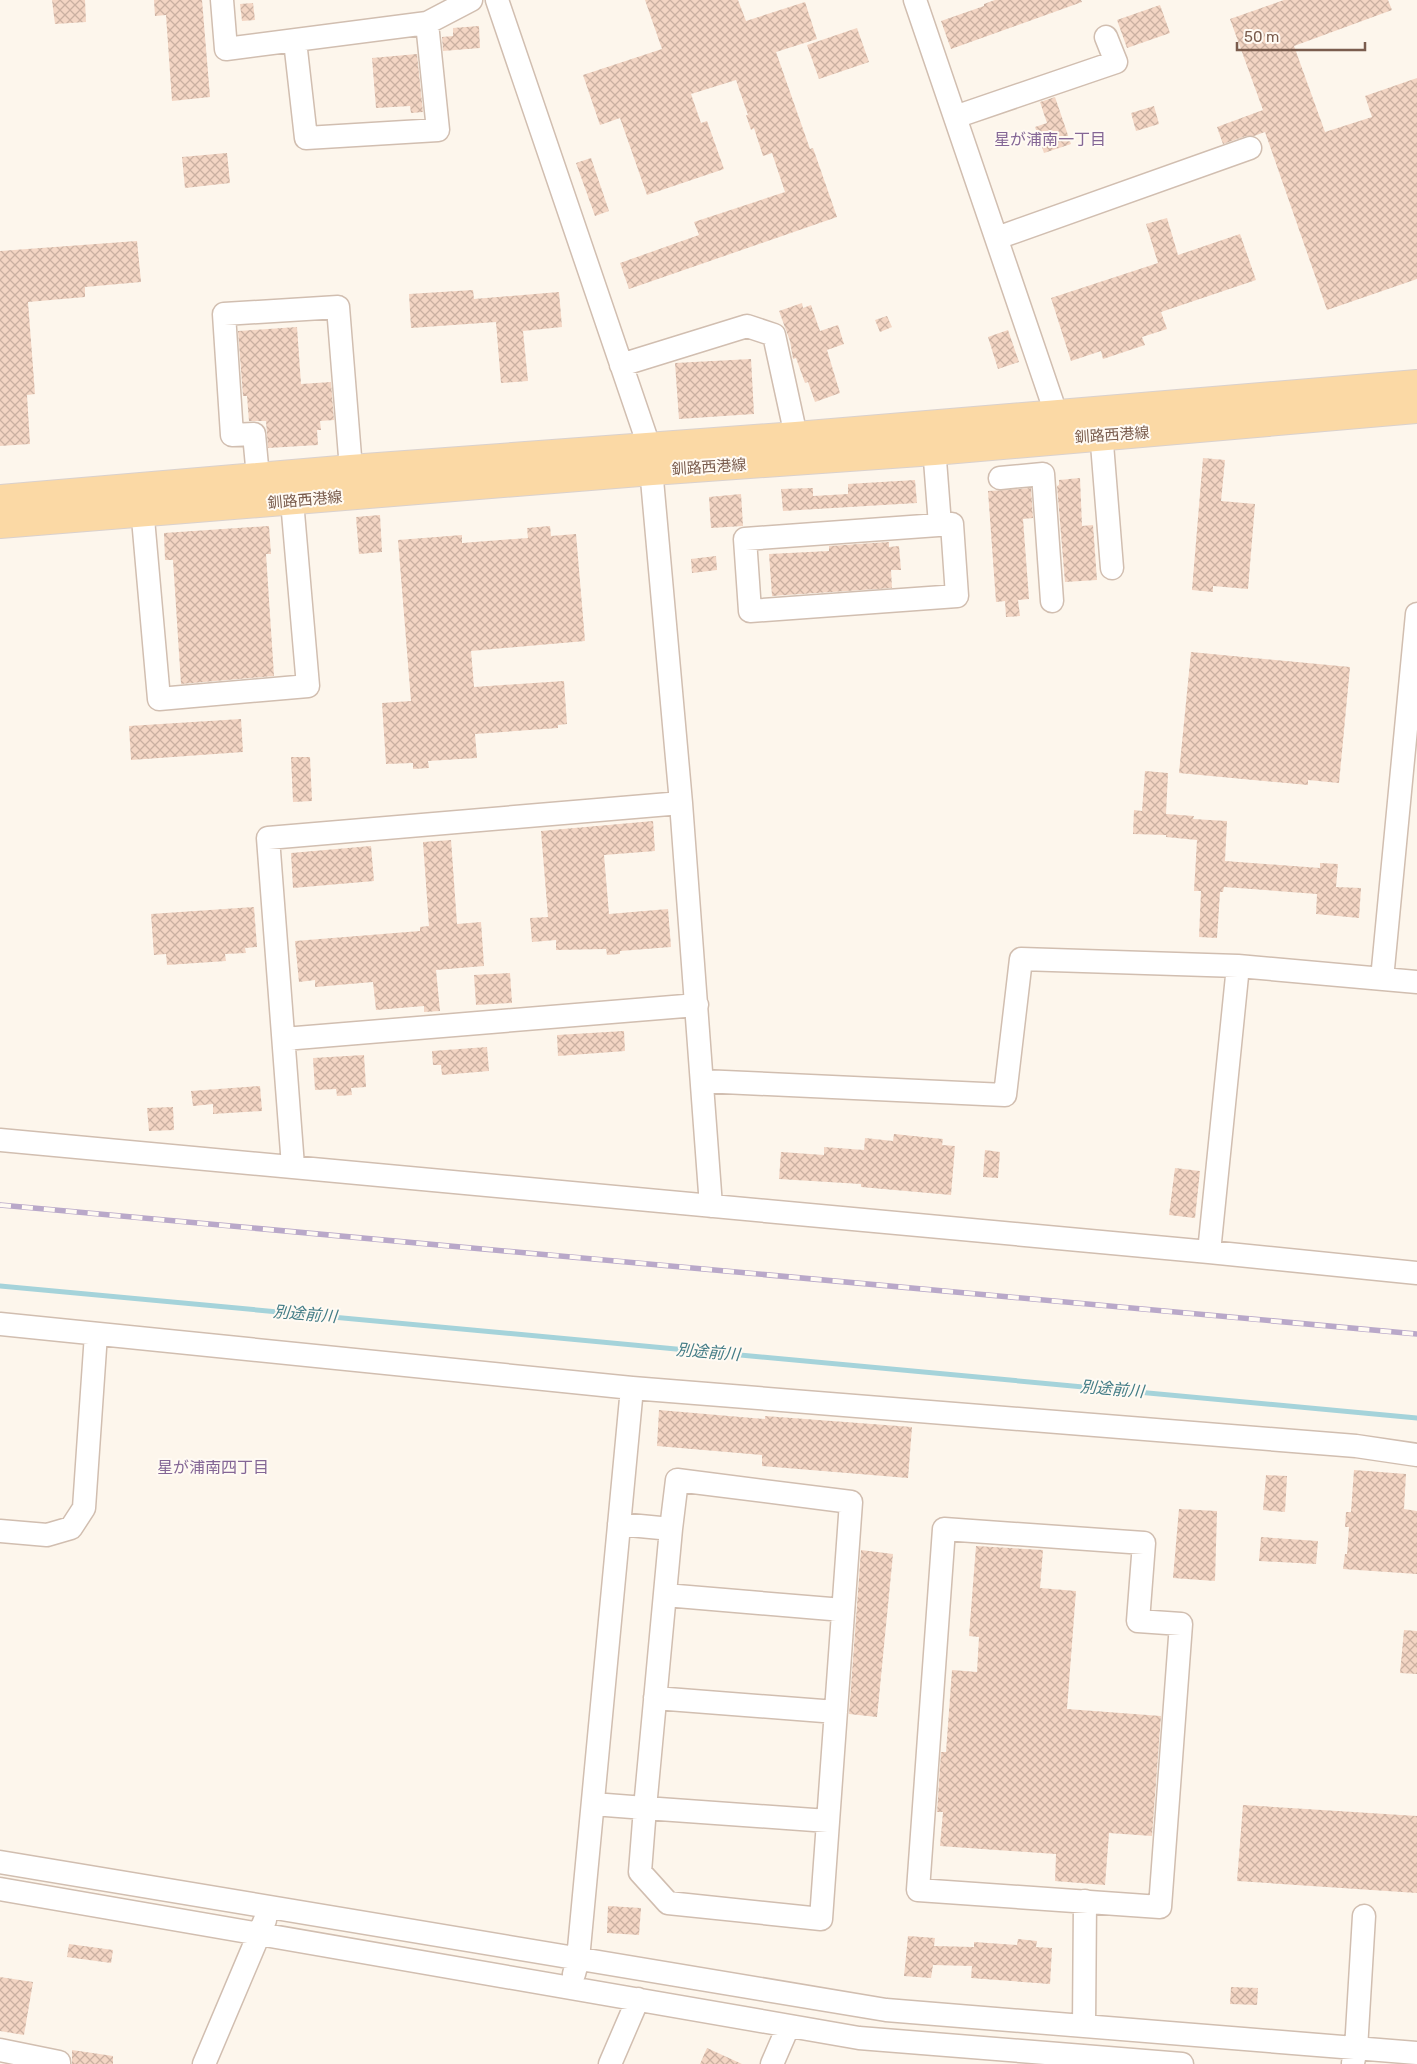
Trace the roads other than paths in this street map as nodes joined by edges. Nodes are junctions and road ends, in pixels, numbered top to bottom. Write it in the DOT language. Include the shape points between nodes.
graph roads {
  1 [pos="222,0"];
  2 [pos="471,0"];
  3 [pos="497,0"];
  4 [pos="915,0"];
  5 [pos="436,13"];
  6 [pos="1106,37"];
  7 [pos="295,41"];
  8 [pos="955,117"];
  9 [pos="1250,148"];
  10 [pos="997,238"];
  11 [pos="621,365"];
  12 [pos="1417,384"];
  13 [pos="1417,409"];
  14 [pos="1100,410"];
  15 [pos="932,424"];
  16 [pos="1061,427"];
  17 [pos="1030,429"];
  18 [pos="796,436"];
  19 [pos="1102,437"];
  20 [pos="934,452"];
  21 [pos="650,459"];
  22 [pos="350,469"];
  23 [pos="1032,475"];
  24 [pos="258,477"];
  25 [pos="1000,478"];
  26 [pos="0,499"];
  27 [pos="141,501"];
  28 [pos="292,501"];
  29 [pos="0,524"];
  30 [pos="940,525"];
  31 [pos="1112,568"];
  32 [pos="1052,601"];
  33 [pos="1417,614"];
  34 [pos="681,803"];
  35 [pos="1238,966"];
  36 [pos="1382,978"];
  37 [pos="1417,982"];
  38 [pos="697,1005"];
  39 [pos="284,1039"];
  40 [pos="702,1081"];
  41 [pos="0,1140"];
  42 [pos="293,1166"];
  43 [pos="711,1206"];
  44 [pos="1209,1252"];
  45 [pos="1417,1273"];
  46 [pos="0,1324"];
  47 [pos="96,1334"];
  48 [pos="632,1388"];
  49 [pos="1417,1455"];
  50 [pos="619,1524"];
  51 [pos="671,1528"];
  52 [pos="0,1531"];
  53 [pos="665,1595"];
  54 [pos="843,1610"];
  55 [pos="655,1698"];
  56 [pos="836,1712"];
  57 [pos="593,1804"];
  58 [pos="645,1808"];
  59 [pos="828,1821"];
  60 [pos="0,1862"];
  61 [pos="0,1889"];
  62 [pos="1085,1902"];
  63 [pos="269,1907"];
  64 [pos="1364,1916"];
  65 [pos="261,1934"];
  66 [pos="578,1959"];
  67 [pos="570,1988"];
  68 [pos="638,1999"];
  69 [pos="1015,2020"];
  70 [pos="1084,2026"];
  71 [pos="788,2027"];
  72 [pos="0,2050"];
  73 [pos="1417,2053"];
  74 [pos="999,2056"];
  75 [pos="1355,2057"];
  76 [pos="59,2064"];
  77 [pos="204,2064"];
  78 [pos="610,2064"];
  79 [pos="772,2064"];
  80 [pos="1182,2064"];
  1 -- 7 [label="street" via="226,49"];
  2 -- 5 [label="street"];
  3 -- 11 [label="street"];
  4 -- 8 [label="street"];
  5 -- 7 [label="street"];
  5 -- 7 [label="street" via="438,130 306,138"];
  6 -- 8 [label="street" via="1116,62"];
  8 -- 10 [label="street"];
  9 -- 10 [label="street"];
  10 -- 16 [label="street"];
  11 -- 18 [label="street" via="747,326 774,334"];
  11 -- 21 [label="street"];
  12 -- 14 [label="main road, 釧路西港線"];
  13 -- 19 [label="main road, 釧路西港線"];
  14 -- 16 [label="main road, 釧路西港線"];
  14 -- 19 [label="street"];
  15 -- 17 [label="main road, 釧路西港線"];
  15 -- 18 [label="main road, 釧路西港線"];
  15 -- 20 [label="street"];
  16 -- 17 [label="main road, 釧路西港線"];
  16 -- 19 [label="main road, 釧路西港線"];
  17 -- 20 [label="main road, 釧路西港線"];
  17 -- 23 [label="street"];
  18 -- 21 [label="main road, 釧路西港線"];
  19 -- 31 [label="street"];
  20 -- 21 [label="main road, 釧路西港線"];
  20 -- 30 [label="street"];
  21 -- 22 [label="main road, 釧路西港線"];
  21 -- 28 [label="main road, 釧路西港線"];
  21 -- 34 [label="street"];
  22 -- 24 [label="main road, 釧路西港線"];
  22 -- 24 [label="street" via="338,307 224,314 232,435 254,434"];
  23 -- 25 [label="street"];
  23 -- 32 [label="street" via="1043,474"];
  24 -- 27 [label="main road, 釧路西港線"];
  26 -- 27 [label="main road, 釧路西港線"];
  27 -- 28 [label="main road, 釧路西港線"];
  27 -- 28 [label="street" via="158,699 308,686"];
  27 -- 29 [label="main road, 釧路西港線"];
  30 -- 30 [label="street" via="745,539 750,611 957,596 952,524"];
  33 -- 36 [label="street"];
  34 -- 38 [label="street"];
  34 -- 39 [label="street" via="268,838"];
  35 -- 36 [label="street"];
  35 -- 40 [label="street" via="1021,959 1005,1095"];
  35 -- 44 [label="street"];
  36 -- 37 [label="street"];
  38 -- 39 [label="street"];
  38 -- 40 [label="street"];
  39 -- 42 [label="street"];
  40 -- 43 [label="street"];
  41 -- 42 [label="street"];
  42 -- 43 [label="street"];
  43 -- 44 [label="street"];
  44 -- 45 [label="street"];
  46 -- 47 [label="street"];
  47 -- 48 [label="street"];
  47 -- 52 [label="street" via="84,1508 71,1528 47,1535"];
  48 -- 49 [label="street" via="1346,1445"];
  48 -- 50 [label="street"];
  50 -- 51 [label="street"];
  50 -- 57 [label="street"];
  51 -- 53 [label="street"];
  51 -- 54 [label="street" via="677,1480 851,1502"];
  53 -- 54 [label="street"];
  53 -- 55 [label="street"];
  54 -- 56 [label="street"];
  55 -- 56 [label="street"];
  55 -- 58 [label="street"];
  56 -- 59 [label="street"];
  57 -- 58 [label="street"];
  57 -- 66 [label="street"];
  58 -- 59 [label="street"];
  58 -- 59 [label="street" via="640,1872 668,1903 821,1919"];
  60 -- 63 [label="street"];
  61 -- 65 [label="street"];
  62 -- 62 [label="street" via="1160,1907 1181,1624 1138,1621 1144,1543 944,1529 918,1890"];
  62 -- 70 [label="street"];
  63 -- 65 [label="street"];
  63 -- 66 [label="street"];
  64 -- 75 [label="street"];
  65 -- 67 [label="street"];
  65 -- 77 [label="street"];
  66 -- 67 [label="street"];
  66 -- 69 [label="street" via="886,2010"];
  67 -- 68 [label="street"];
  68 -- 71 [label="street"];
  68 -- 78 [label="street"];
  69 -- 70 [label="street"];
  69 -- 74 [label="street"];
  70 -- 75 [label="street"];
  71 -- 74 [label="street"];
  71 -- 79 [label="street"];
  72 -- 76 [label="street"];
  73 -- 75 [label="street"];
  74 -- 80 [label="street"];
}
